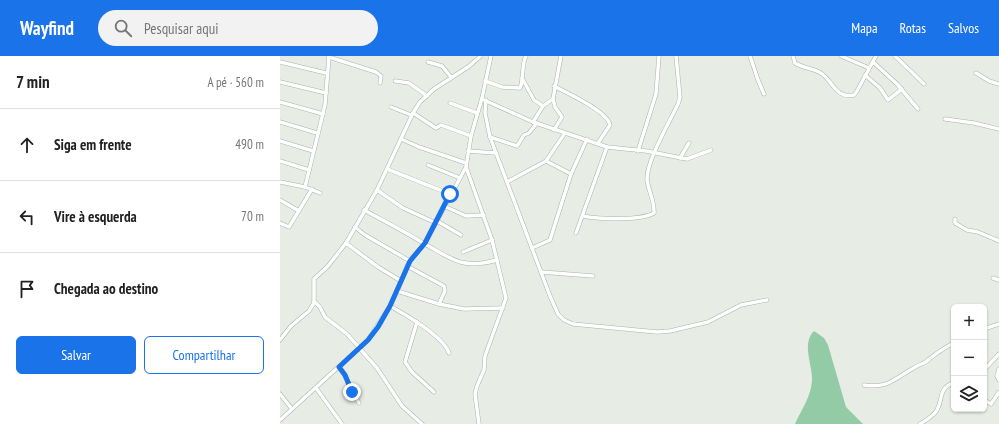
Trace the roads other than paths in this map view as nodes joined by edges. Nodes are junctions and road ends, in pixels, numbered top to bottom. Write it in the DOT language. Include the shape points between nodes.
graph roads {
  1 [pos="329,56"];
  2 [pos="491,56"];
  3 [pos="526,56"];
  4 [pos="561,56"];
  5 [pos="660,56"];
  6 [pos="676,56"];
  7 [pos="750,56"];
  8 [pos="793,56"];
  9 [pos="841,56"];
  10 [pos="876,56"];
  11 [pos="895,56"];
  12 [pos="479,57"];
  13 [pos="280,62"];
  14 [pos="428,62"];
  15 [pos="873,62"];
  16 [pos="869,68"];
  17 [pos="326,73"];
  18 [pos="976,73"];
  19 [pos="865,75"];
  20 [pos="451,77"];
  21 [pos="522,77"];
  22 [pos="394,81"];
  23 [pos="485,81"];
  24 [pos="280,82"];
  25 [pos="380,83"];
  26 [pos="924,84"];
  27 [pos="999,84"];
  28 [pos="554,86"];
  29 [pos="902,89"];
  30 [pos="326,93"];
  31 [pos="764,94"];
  32 [pos="427,96"];
  33 [pos="484,99"];
  34 [pos="553,99"];
  35 [pos="280,102"];
  36 [pos="450,103"];
  37 [pos="543,106"];
  38 [pos="391,107"];
  39 [pos="918,109"];
  40 [pos="477,113"];
  41 [pos="323,114"];
  42 [pos="412,114"];
  43 [pos="945,119"];
  44 [pos="280,122"];
  45 [pos="535,123"];
  46 [pos="999,129"];
  47 [pos="554,130"];
  48 [pos="317,133"];
  49 [pos="565,133"];
  50 [pos="471,136"];
  51 [pos="490,137"];
  52 [pos="401,139"];
  53 [pos="587,139"];
  54 [pos="280,141"];
  55 [pos="689,143"];
  56 [pos="598,144"];
  57 [pos="607,147"];
  58 [pos="314,150"];
  59 [pos="711,150"];
  60 [pos="468,151"];
  61 [pos="638,151"];
  62 [pos="496,153"];
  63 [pos="653,153"];
  64 [pos="680,158"];
  65 [pos="280,161"];
  66 [pos="546,161"];
  67 [pos="466,165"];
  68 [pos="428,166"];
  69 [pos="387,169"];
  70 [pos="309,170"];
  71 [pos="571,174"];
  72 [pos="460,178"];
  73 [pos="280,182"];
  74 [pos="507,182"];
  75 [pos="305,187"];
  76 [pos="312,190"];
  77 [pos="377,190"];
  78 [pos="320,194"];
  79 [pos="450,194"];
  80 [pos="280,200"];
  81 [pos="444,206"];
  82 [pos="364,210"];
  83 [pos="299,211"];
  84 [pos="484,215"];
  85 [pos="583,216"];
  86 [pos="956,219"];
  87 [pos="437,222"];
  88 [pos="280,223"];
  89 [pos="355,227"];
  90 [pos="576,233"];
  91 [pos="461,234"];
  92 [pos="492,240"];
  93 [pos="999,241"];
  94 [pos="346,243"];
  95 [pos="425,243"];
  96 [pos="532,248"];
  97 [pos="463,252"];
  98 [pos="497,260"];
  99 [pos="410,261"];
  100 [pos="407,266"];
  101 [pos="541,272"];
  102 [pos="593,276"];
  103 [pos="993,278"];
  104 [pos="999,280"];
  105 [pos="401,281"];
  106 [pos="396,291"];
  107 [pos="767,300"];
  108 [pos="314,301"];
  109 [pos="439,304"];
  110 [pos="390,306"];
  111 [pos="503,308"];
  112 [pos="417,322"];
  113 [pos="999,324"];
  114 [pos="987,328"];
  115 [pos="280,340"];
  116 [pos="951,344"];
  117 [pos="360,348"];
  118 [pos="449,353"];
  119 [pos="999,354"];
  120 [pos="997,360"];
  121 [pos="339,367"];
  122 [pos="987,368"];
  123 [pos="999,369"];
  124 [pos="999,380"];
  125 [pos="951,384"];
  126 [pos="864,385"];
  127 [pos="316,388"];
  128 [pos="434,392"];
  129 [pos="280,394"];
  130 [pos="998,395"];
  131 [pos="987,402"];
  132 [pos="359,403"];
  133 [pos="292,409"];
  134 [pos="280,420"];
  135 [pos="342,424"];
  136 [pos="422,424"];
  137 [pos="479,424"];
  138 [pos="920,424"];
  1 -- 17 [label="street"];
  1 -- 25 [label="street" via="376,72 381,76"];
  2 -- 23 [label="street"];
  3 -- 21 [label="street" via="522,64"];
  4 -- 28 [label="street"];
  5 -- 61 [label="street" via="656,94"];
  6 -- 63 [label="street" via="680,97"];
  7 -- 31 [label="street"];
  8 -- 19 [label="street" via="799,66 820,72 838,92 850,96 857,91"];
  9 -- 16 [label="street"];
  10 -- 15 [label="street"];
  11 -- 26 [label="street"];
  12 -- 20 [label="street"];
  13 -- 17 [label="street"];
  14 -- 20 [label="street" via="442,66"];
  15 -- 16 [label="street"];
  15 -- 29 [label="street"];
  16 -- 19 [label="street"];
  17 -- 30 [label="street"];
  18 -- 27 [label="street"];
  19 -- 29 [label="street" via="876,84 888,100"];
  20 -- 32 [label="street"];
  21 -- 23 [label="street" via="520,88 502,87"];
  21 -- 37 [label="street" via="534,100"];
  22 -- 32 [label="street" via="409,83"];
  23 -- 33 [label="street"];
  24 -- 30 [label="street"];
  28 -- 34 [label="street"];
  28 -- 56 [label="street" via="579,98 609,121 610,125"];
  29 -- 39 [label="street"];
  30 -- 41 [label="street"];
  32 -- 42 [label="street"];
  33 -- 40 [label="street"];
  33 -- 45 [label="street"];
  33 -- 51 [label="street"];
  34 -- 37 [label="street"];
  34 -- 47 [label="street" via="555,108 562,117"];
  35 -- 41 [label="street"];
  36 -- 40 [label="street"];
  37 -- 45 [label="street"];
  38 -- 42 [label="street"];
  40 -- 50 [label="street"];
  41 -- 48 [label="street"];
  42 -- 50 [label="street" via="436,128 441,125"];
  42 -- 52 [label="street"];
  43 -- 46 [label="street"];
  44 -- 48 [label="street"];
  45 -- 47 [label="street"];
  45 -- 51 [label="street" via="517,146"];
  47 -- 49 [label="street"];
  48 -- 58 [label="street"];
  49 -- 53 [label="street"];
  49 -- 66 [label="street"];
  50 -- 60 [label="street"];
  51 -- 62 [label="street"];
  52 -- 67 [label="street"];
  52 -- 69 [label="street"];
  53 -- 56 [label="street"];
  53 -- 71 [label="street"];
  54 -- 58 [label="street"];
  55 -- 64 [label="street"];
  56 -- 57 [label="street"];
  57 -- 61 [label="street"];
  57 -- 85 [label="street"];
  58 -- 70 [label="street"];
  59 -- 64 [label="street" via="690,158"];
  60 -- 62 [label="street"];
  60 -- 67 [label="street"];
  61 -- 63 [label="street"];
  62 -- 74 [label="street"];
  63 -- 64 [label="street"];
  63 -- 85 [label="street" via="647,171 655,212 653,214 645,217"];
  65 -- 70 [label="street"];
  66 -- 71 [label="street"];
  66 -- 74 [label="street"];
  67 -- 72 [label="street"];
  67 -- 84 [label="street"];
  68 -- 72 [label="street"];
  69 -- 77 [label="street"];
  69 -- 79 [label="street"];
  70 -- 75 [label="street"];
  71 -- 96 [label="street" via="550,240"];
  72 -- 79 [label="street"];
  73 -- 75 [label="street"];
  74 -- 96 [label="street"];
  75 -- 76 [label="street"];
  76 -- 78 [label="street"];
  76 -- 83 [label="street"];
  77 -- 82 [label="street"];
  77 -- 87 [label="street" via="403,208"];
  79 -- 81 [label="street"];
  80 -- 83 [label="street"];
  81 -- 84 [label="street" via="466,216"];
  81 -- 87 [label="street"];
  82 -- 89 [label="street"];
  82 -- 95 [label="street"];
  83 -- 88 [label="street" via="289,226"];
  84 -- 92 [label="street"];
  85 -- 90 [label="street"];
  86 -- 93 [label="street" via="955,223 966,230"];
  87 -- 91 [label="street"];
  87 -- 95 [label="street"];
  89 -- 94 [label="street"];
  89 -- 99 [label="street"];
  92 -- 97 [label="street"];
  92 -- 98 [label="street"];
  94 -- 105 [label="street"];
  94 -- 108 [label="street" via="314,279"];
  95 -- 98 [label="street" via="444,256 459,262 480,264"];
  95 -- 99 [label="street"];
  96 -- 101 [label="street"];
  98 -- 111 [label="street" via="506,298"];
  99 -- 100 [label="street"];
  100 -- 105 [label="street"];
  100 -- 109 [label="street" via="444,286 445,291"];
  101 -- 102 [label="street"];
  101 -- 107 [label="street" via="558,314 573,324 591,327 670,331 708,322 741,305"];
  103 -- 104 [label="street"];
  105 -- 106 [label="street"];
  106 -- 109 [label="street"];
  106 -- 110 [label="street"];
  108 -- 115 [label="street" via="309,311 291,326"];
  108 -- 117 [label="street" via="325,317 342,329"];
  109 -- 111 [label="street" via="464,309"];
  110 -- 112 [label="street"];
  110 -- 117 [label="street" via="378,327"];
  111 -- 137 [label="street" via="485,356 484,370 475,394"];
  112 -- 118 [label="street" via="446,347"];
  112 -- 128 [label="street" via="405,362"];
  113 -- 114 [label="street"];
  116 -- 126 [label="street" via="889,384"];
  117 -- 121 [label="street"];
  117 -- 136 [label="street" via="387,381 402,406"];
  119 -- 120 [label="street"];
  120 -- 122 [label="street"];
  121 -- 127 [label="street"];
  121 -- 132 [label="street"];
  123 -- 124 [label="street"];
  125 -- 138 [label="street" via="941,392 936,411"];
  127 -- 133 [label="street"];
  127 -- 135 [label="street"];
  129 -- 133 [label="street"];
  130 -- 131 [label="street" via="992,404"];
  133 -- 134 [label="street"];
}
